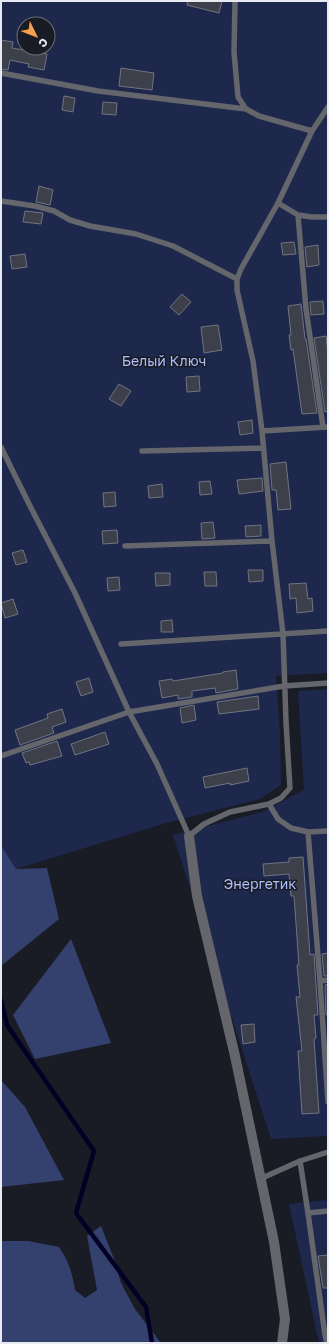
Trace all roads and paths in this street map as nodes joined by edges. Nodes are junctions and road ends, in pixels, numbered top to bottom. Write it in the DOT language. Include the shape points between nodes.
graph roads {
  1 [pos="235,1"];
  2 [pos="1,73"];
  3 [pos="328,107"];
  4 [pos="246,109"];
  5 [pos="312,131"];
  6 [pos="1,200"];
  7 [pos="278,203"];
  8 [pos="298,215"];
  9 [pos="328,217"];
  10 [pos="237,279"];
  11 [pos="326,427"];
  12 [pos="262,431"];
  13 [pos="1,447"];
  14 [pos="263,448"];
  15 [pos="142,451"];
  16 [pos="272,541"];
  17 [pos="124,546"];
  18 [pos="328,631"];
  19 [pos="283,634"];
  20 [pos="121,644"];
  21 [pos="328,683"];
  22 [pos="284,686"];
  23 [pos="129,712"];
  24 [pos="1,756"];
  25 [pos="268,804"];
  26 [pos="328,831"];
  27 [pos="308,832"];
  28 [pos="189,836"];
  29 [pos="328,980"];
  30 [pos="320,981"];
  31 [pos="328,1102"];
  32 [pos="328,1152"];
  33 [pos="300,1161"];
  34 [pos="260,1179"];
  35 [pos="328,1212"];
  36 [pos="308,1213"];
  37 [pos="327,1335"];
  38 [pos="282,1343"];
  39 [pos="327,1343"];
  1 -- 4 [label="lane" via="234,52 238,97"];
  2 -- 4 [label="lane" via="98,91"];
  3 -- 5 [label="lane"];
  4 -- 5 [label="lane" via="259,116"];
  5 -- 7 [label="lane"];
  6 -- 10 [label="lane" via="35,206 90,226 136,234 173,246"];
  7 -- 8 [label="lane"];
  7 -- 10 [label="lane"];
  8 -- 9 [label="lane"];
  8 -- 11 [label="lane" via="306,309"];
  10 -- 12 [label="lane" via="237,290 253,360"];
  11 -- 12 [label="lane"];
  12 -- 14 [label="lane"];
  13 -- 23 [label="lane" via="75,593"];
  14 -- 15 [label="lane"];
  14 -- 16 [label="lane"];
  16 -- 17 [label="lane"];
  16 -- 19 [label="lane"];
  18 -- 19 [label="lane"];
  19 -- 20 [label="lane"];
  19 -- 22 [label="lane"];
  21 -- 22 [label="lane"];
  22 -- 23 [label="lane"];
  22 -- 25 [label="lane" via="290,788 281,798"];
  23 -- 24 [label="lane"];
  23 -- 28 [label="lane" via="157,764"];
  25 -- 27 [label="lane" via="278,819 291,828"];
  25 -- 28 [label="lane" via="230,812 204,824"];
  26 -- 27 [label="lane"];
  27 -- 30 [label="lane"];
  28 -- 34 [label="street" via="197,896"];
  29 -- 30 [label="lane"];
  30 -- 31 [label="lane"];
  32 -- 33 [label="lane"];
  33 -- 34 [label="lane"];
  33 -- 36 [label="lane"];
  34 -- 38 [label="street" via="274,1242 285,1318"];
  35 -- 36 [label="lane"];
  36 -- 37 [label="lane"];
  37 -- 39 [label="lane"];
}
